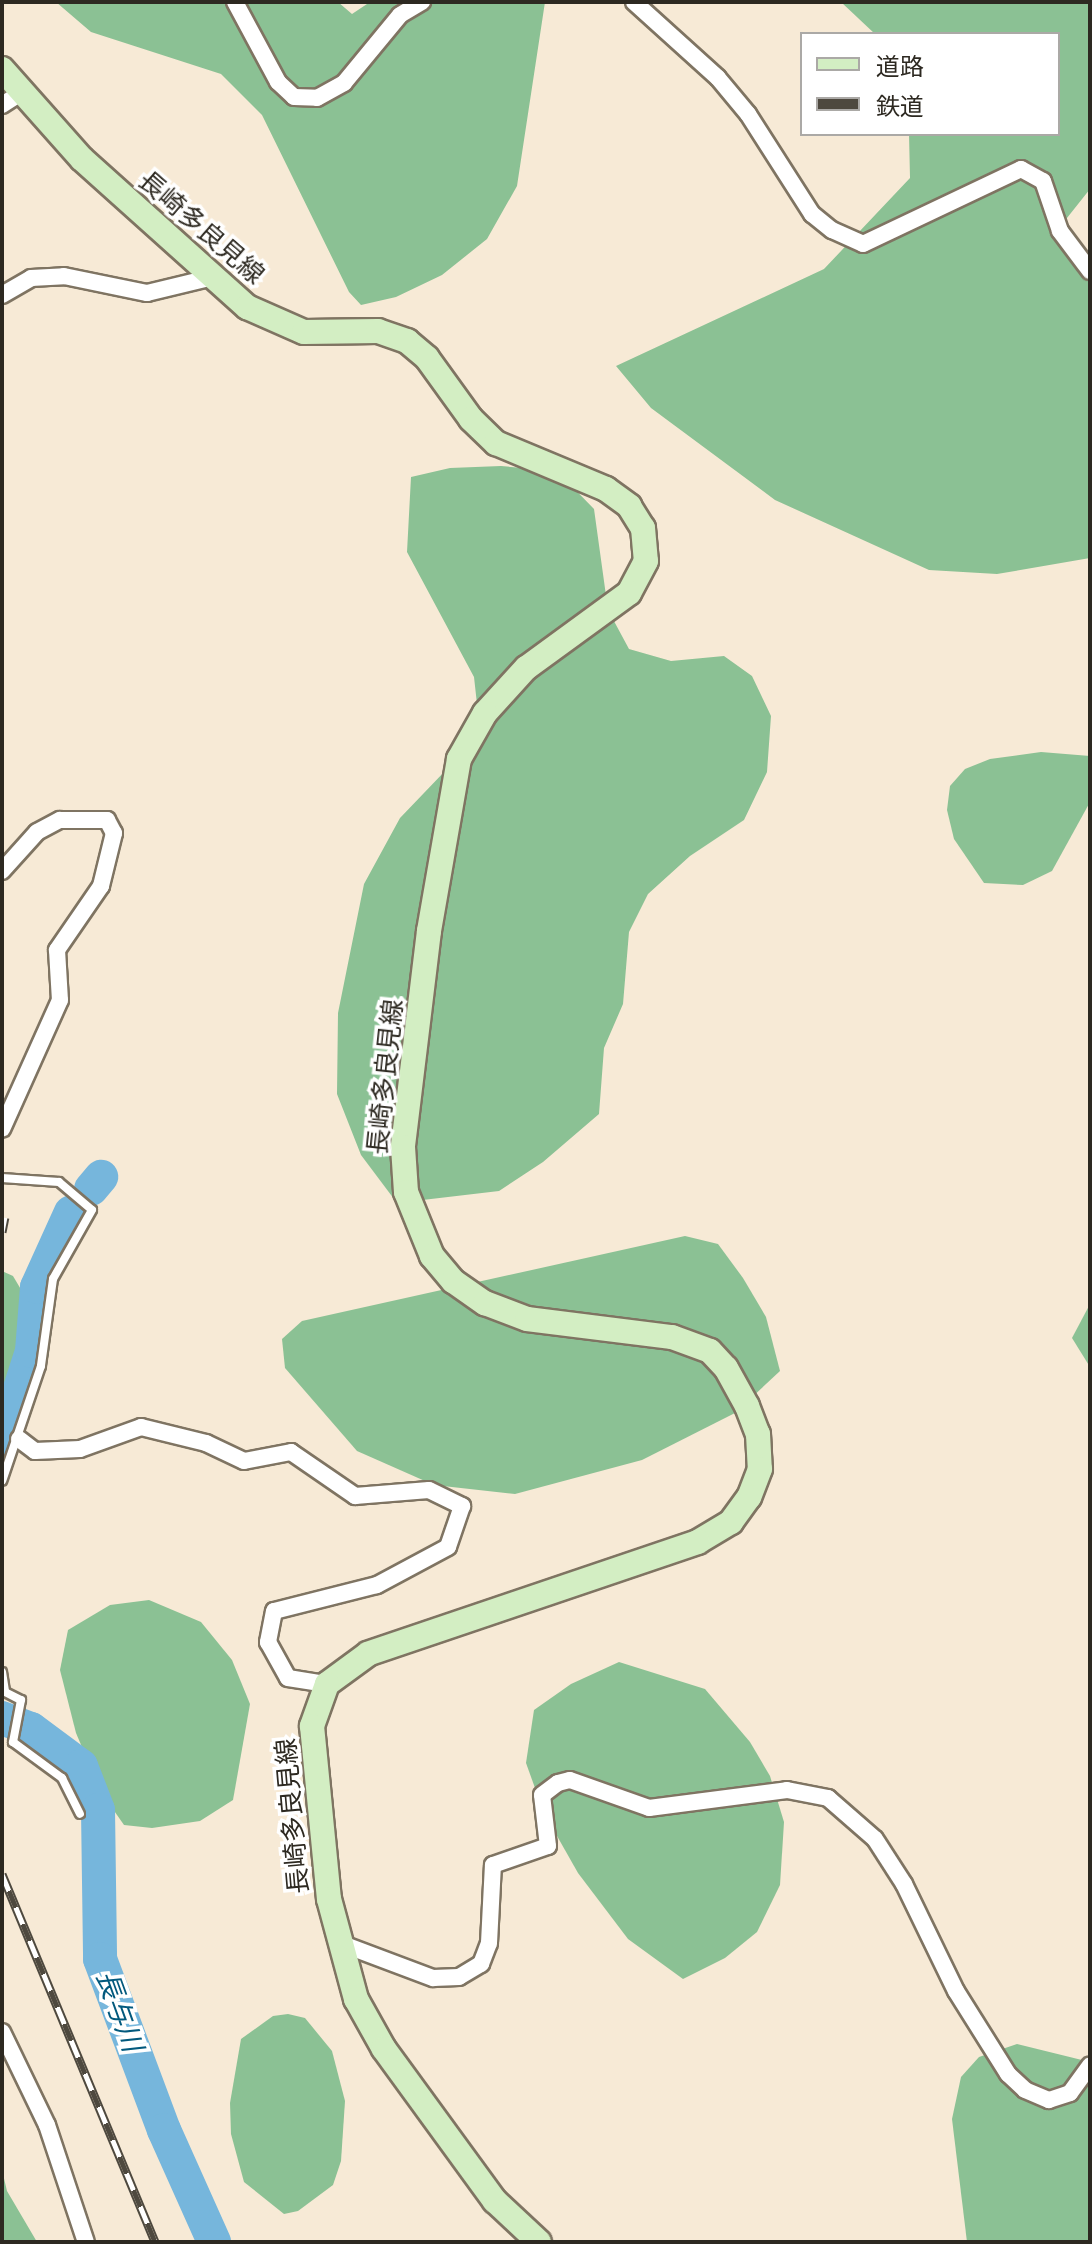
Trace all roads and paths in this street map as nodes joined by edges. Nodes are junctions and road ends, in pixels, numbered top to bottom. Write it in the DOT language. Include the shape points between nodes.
graph roads {
  1 [pos="235,2"];
  2 [pos="422,2"];
  3 [pos="634,2"];
  4 [pos="2,69"];
  5 [pos="12,99"];
  6 [pos="1090,271"];
  7 [pos="209,278"];
  8 [pos="2,295"];
  9 [pos="2,871"];
  10 [pos="2,1129"];
  11 [pos="2,1178"];
  12 [pos="19,1439"];
  13 [pos="2,1481"];
  14 [pos="2,1672"];
  15 [pos="327,1684"];
  16 [pos="80,1814"];
  17 [pos="337,1942"];
  18 [pos="2,2032"];
  19 [pos="1090,2065"];
  20 [pos="86,2242"];
  21 [pos="539,2242"];
  1 -- 2 [label="street" via="278,82 294,97 317,98 344,83 400,15"];
  3 -- 6 [label="street" via="718,78 748,114 812,214 832,230 863,244 1021,169 1043,181 1060,231"];
  4 -- 5 [label="main road, 長崎多良見線"];
  5 -- 7 [label="main road, 長崎多良見線"];
  7 -- 8 [label="street" via="147,293 64,276 31,278"];
  7 -- 15 [label="main road, 長崎多良見線" via="269,320 304,332 378,331 407,341 496,443 606,489 629,506 643,528 646,561 629,593 526,668 485,713 459,759 429,931 403,1147 406,1192 416,1226 453,1281 485,1303 527,1319 672,1337 710,1351 726,1368 758,1434 760,1469 749,1497 731,1522 698,1542 368,1654"];
  9 -- 10 [label="street" via="37,832 60,820 107,820 114,833 101,886 57,950 60,1000"];
  11 -- 12 [label="lane" via="59,1182 92,1210 53,1279 41,1366"];
  12 -- 13 [label="lane"];
  12 -- 15 [label="street" via="35,1451 80,1449 141,1427 206,1443 244,1461 291,1452 355,1496 429,1490 462,1506 448,1547 377,1585 274,1611 268,1642 288,1678"];
  14 -- 16 [label="lane" via="5,1692 21,1700 13,1742 62,1778"];
  15 -- 17 [label="main road, 長崎多良見線" via="312,1726 322,1850"];
  17 -- 19 [label="street" via="433,1978 459,1977 481,1964 489,1943 493,1865 548,1846 542,1795 558,1783 570,1780 649,1808 787,1790 828,1798 875,1839 904,1884 956,1991 1016,2082 1049,2100 1065,2096"];
  17 -- 21 [label="main road, 長崎多良見線" via="356,1999 384,2049 495,2201"];
  18 -- 20 [label="street" via="47,2125"];
}
